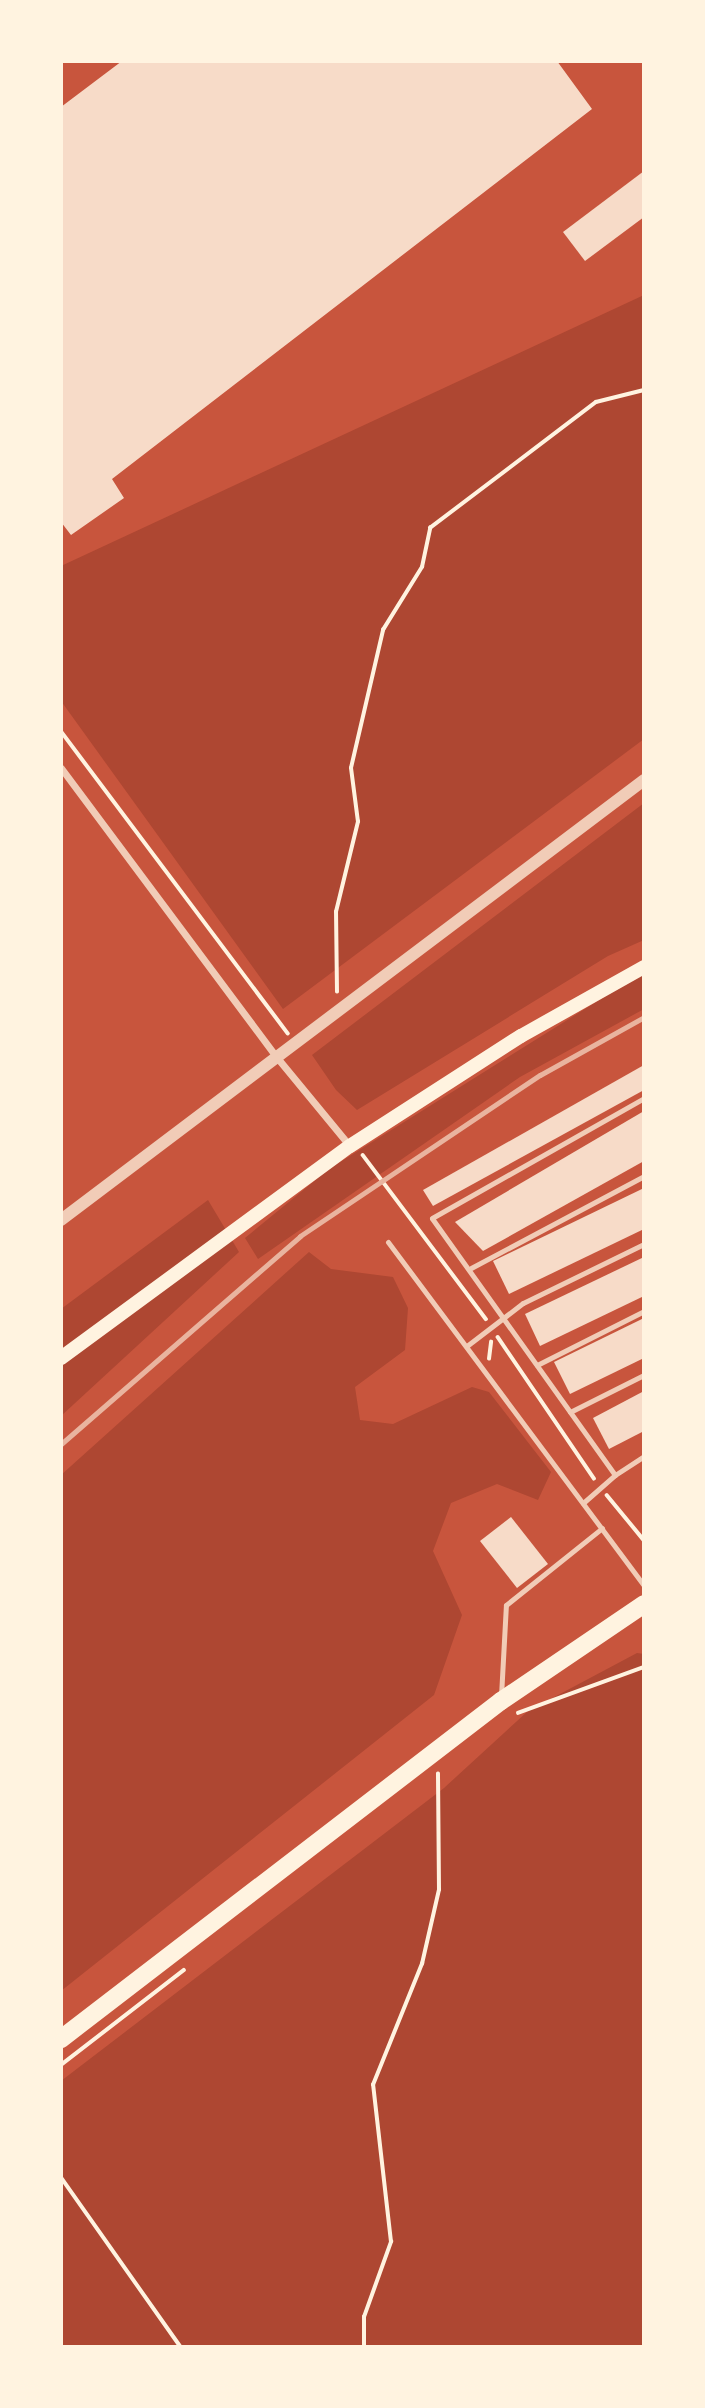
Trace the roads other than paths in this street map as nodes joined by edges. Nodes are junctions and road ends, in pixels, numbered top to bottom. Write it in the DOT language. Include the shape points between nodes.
graph roads {
  1 [pos="61,768"];
  2 [pos="644,780"];
  3 [pos="644,967"];
  4 [pos="279,1060"];
  5 [pos="644,1098"];
  6 [pos="350,1146"];
  7 [pos="644,1176"];
  8 [pos="61,1220"];
  9 [pos="388,1242"];
  10 [pos="644,1244"];
  11 [pos="471,1268"];
  12 [pos="644,1311"];
  13 [pos="505,1321"];
  14 [pos="468,1345"];
  15 [pos="61,1358"];
  16 [pos="537,1365"];
  17 [pos="644,1375"];
  18 [pos="570,1412"];
  19 [pos="644,1456"];
  20 [pos="615,1475"];
  21 [pos="583,1503"];
  22 [pos="602,1528"];
  23 [pos="644,1585"];
  24 [pos="644,1604"];
  25 [pos="501,1701"];
  26 [pos="61,2039"];
  1 -- 4 [label="street"];
  2 -- 4 [label="street"];
  3 -- 6 [label="main road" via="521,1036"];
  4 -- 6 [label="street"];
  4 -- 8 [label="street"];
  5 -- 11 [label="lane" via="432,1218"];
  6 -- 15 [label="main road"];
  7 -- 11 [label="lane"];
  9 -- 14 [label="lane"];
  10 -- 13 [label="lane" via="523,1303"];
  11 -- 13 [label="lane"];
  12 -- 16 [label="lane"];
  13 -- 14 [label="lane"];
  13 -- 16 [label="lane"];
  14 -- 21 [label="lane"];
  16 -- 18 [label="lane"];
  17 -- 18 [label="lane"];
  18 -- 20 [label="lane"];
  19 -- 20 [label="lane"];
  20 -- 21 [label="lane"];
  21 -- 22 [label="lane"];
  22 -- 23 [label="lane"];
  22 -- 25 [label="lane" via="506,1605"];
  24 -- 25 [label="main road"];
  25 -- 26 [label="main road"];
}
